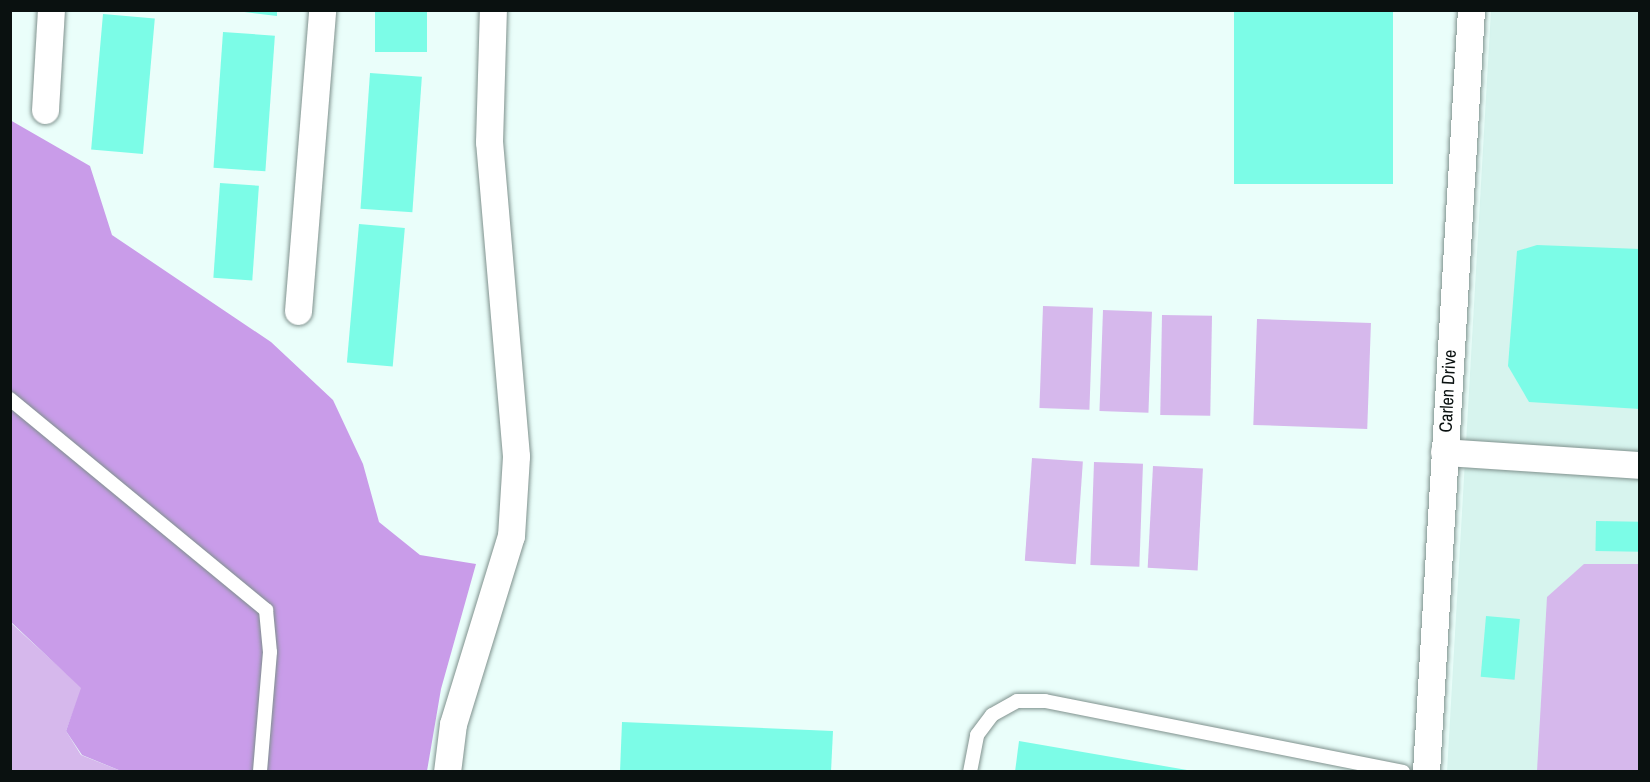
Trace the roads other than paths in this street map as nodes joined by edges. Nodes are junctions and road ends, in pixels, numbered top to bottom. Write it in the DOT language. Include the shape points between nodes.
graph roads {
  1 [pos="51,10"];
  2 [pos="322,10"];
  3 [pos="494,10"];
  4 [pos="1471,10"];
  5 [pos="45,110"];
  6 [pos="298,311"];
  7 [pos="10,399"];
  8 [pos="1444,452"];
  9 [pos="1640,465"];
  10 [pos="260,771"];
  11 [pos="447,771"];
  12 [pos="970,771"];
  13 [pos="1403,771"];
  14 [pos="1426,771"];
  1 -- 5 [label="street"];
  2 -- 6 [label="street"];
  3 -- 11 [label="street" via="489,142 516,456 511,536 453,724"];
  4 -- 8 [label="street, Carlen Drive"];
  7 -- 10 [label="lane" via="266,610 270,652"];
  8 -- 9 [label="street"];
  8 -- 14 [label="street, Carlen Drive"];
  12 -- 13 [label="lane" via="977,735 992,715 1017,701 1045,701"];
}
